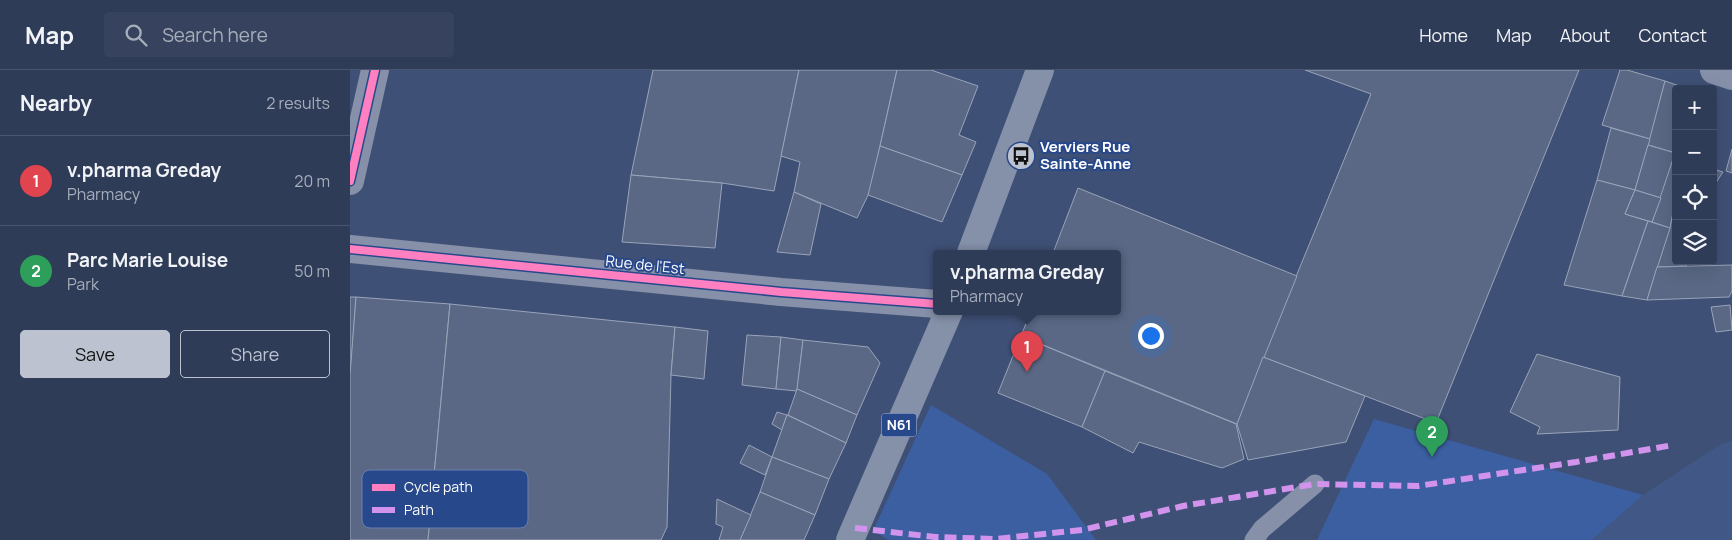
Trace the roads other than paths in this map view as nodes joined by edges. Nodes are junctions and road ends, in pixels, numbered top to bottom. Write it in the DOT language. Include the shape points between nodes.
graph roads {
  1 [pos="375,70"];
  2 [pos="1040,70"];
  3 [pos="1714,70"];
  4 [pos="1732,76"];
  5 [pos="350,181"];
  6 [pos="350,249"];
  7 [pos="972,250"];
  8 [pos="933,304"];
  9 [pos="947,315"];
  10 [pos="1315,484"];
  11 [pos="850,540"];
  12 [pos="1254,540"];
  1 -- 5 [label="street"];
  2 -- 7 [label="main road"];
  3 -- 4 [label="street"];
  6 -- 8 [label="street, Rue de l'Est" via="781,292"];
  9 -- 11 [label="main road, N61"];
  10 -- 12 [label="lane" via="1262,529"];
}
